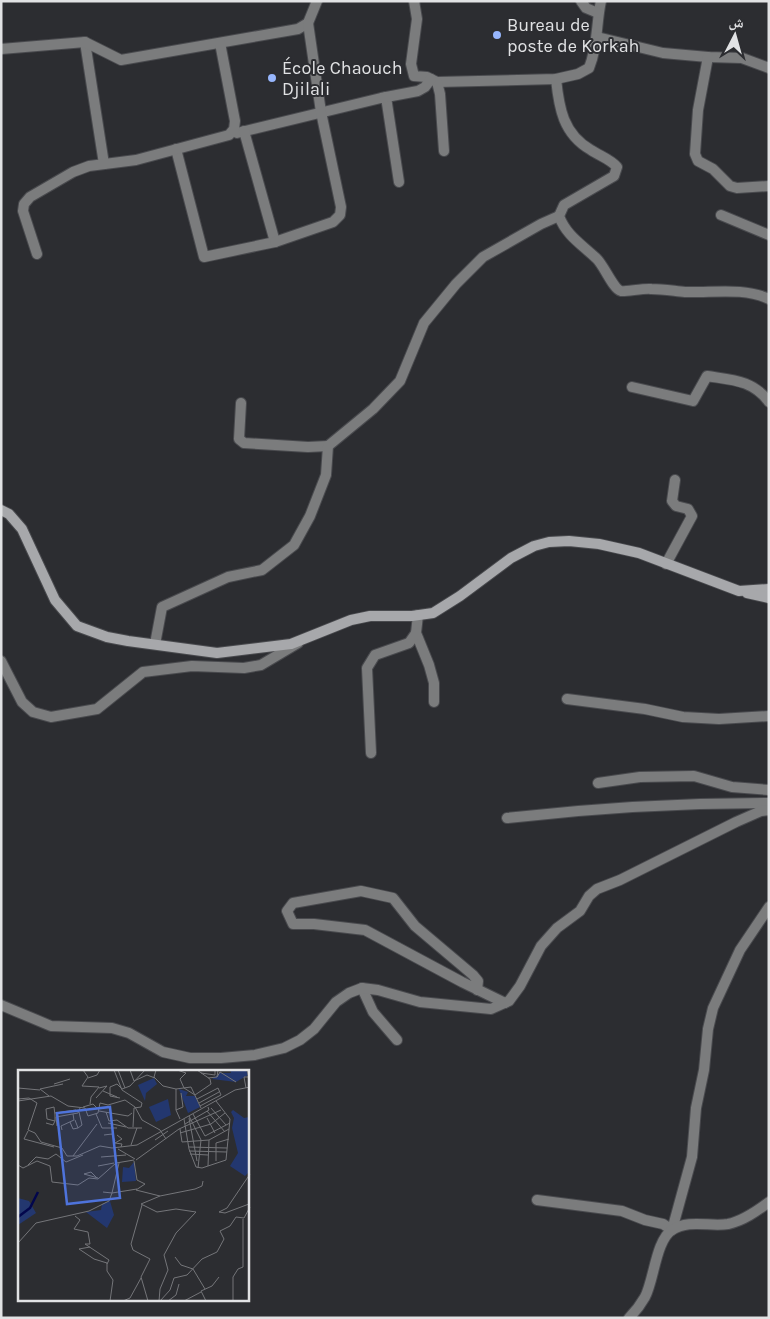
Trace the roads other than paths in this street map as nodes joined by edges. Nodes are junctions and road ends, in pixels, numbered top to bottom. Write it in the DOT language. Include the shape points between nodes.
graph roads {
  1 [pos="317,1"];
  2 [pos="414,1"];
  3 [pos="581,1"];
  4 [pos="601,1"];
  5 [pos="598,13"];
  6 [pos="308,23"];
  7 [pos="597,37"];
  8 [pos="85,42"];
  9 [pos="220,42"];
  10 [pos="1,49"];
  11 [pos="708,57"];
  12 [pos="769,68"];
  13 [pos="556,79"];
  14 [pos="434,80"];
  15 [pos="386,97"];
  16 [pos="321,112"];
  17 [pos="244,131"];
  18 [pos="229,134"];
  19 [pos="176,149"];
  20 [pos="444,151"];
  21 [pos="104,164"];
  22 [pos="399,182"];
  23 [pos="769,186"];
  24 [pos="721,215"];
  25 [pos="559,216"];
  26 [pos="769,235"];
  27 [pos="275,242"];
  28 [pos="37,254"];
  29 [pos="769,299"];
  30 [pos="632,387"];
  31 [pos="769,402"];
  32 [pos="241,403"];
  33 [pos="328,446"];
  34 [pos="675,480"];
  35 [pos="1,510"];
  36 [pos="666,564"];
  37 [pos="769,589"];
  38 [pos="739,591"];
  39 [pos="769,598"];
  40 [pos="418,615"];
  41 [pos="416,633"];
  42 [pos="303,640"];
  43 [pos="155,644"];
  44 [pos="1,661"];
  45 [pos="567,699"];
  46 [pos="434,702"];
  47 [pos="769,716"];
  48 [pos="370,753"];
  49 [pos="598,783"];
  50 [pos="769,790"];
  51 [pos="769,802"];
  52 [pos="769,810"];
  53 [pos="507,818"];
  54 [pos="769,907"];
  55 [pos="362,988"];
  56 [pos="477,990"];
  57 [pos="505,1003"];
  58 [pos="1,1005"];
  59 [pos="397,1040"];
  60 [pos="537,1200"];
  61 [pos="769,1202"];
  62 [pos="672,1230"];
  63 [pos="629,1318"];
  1 -- 6 [label="street"];
  2 -- 14 [label="street" via="417,19 411,64 414,76"];
  3 -- 5 [label="street" via="586,8"];
  4 -- 5 [label="street"];
  5 -- 7 [label="street"];
  6 -- 9 [label="street" via="298,29"];
  6 -- 16 [label="street"];
  7 -- 11 [label="street" via="663,53"];
  7 -- 13 [label="street" via="590,68"];
  8 -- 9 [label="street" via="121,60"];
  8 -- 10 [label="street"];
  8 -- 21 [label="street"];
  9 -- 18 [label="street" via="235,121"];
  11 -- 12 [label="street" via="742,58"];
  11 -- 23 [label="street" via="698,110 695,154 698,161 713,169 730,186"];
  13 -- 14 [label="street"];
  13 -- 25 [label="street" via="564,120 572,136 617,167 614,176 564,205"];
  14 -- 15 [label="street" via="418,91"];
  14 -- 20 [label="street" via="440,94"];
  15 -- 16 [label="street"];
  15 -- 22 [label="street"];
  16 -- 17 [label="street"];
  16 -- 27 [label="street" via="340,215 333,222"];
  17 -- 18 [label="street"];
  17 -- 27 [label="street"];
  18 -- 19 [label="street"];
  19 -- 21 [label="street" via="136,160"];
  19 -- 27 [label="street" via="204,257"];
  21 -- 28 [label="street" via="73,172 30,197 24,204 23,211"];
  24 -- 26 [label="street"];
  25 -- 29 [label="street" via="563,227 597,259 621,291 652,289 740,293"];
  25 -- 33 [label="street" via="483,257 424,323 400,380 373,409"];
  30 -- 31 [label="street" via="693,401 707,376 752,385"];
  32 -- 33 [label="street" via="238,431 239,439 244,443"];
  33 -- 43 [label="street" via="326,475 310,516 294,544 262,570 228,577 162,608"];
  34 -- 36 [label="street" via="672,501 676,506 688,509 692,516"];
  35 -- 43 [label="main road" via="22,529 55,600 78,626 107,636"];
  36 -- 38 [label="main road"];
  36 -- 40 [label="main road" via="639,553 599,544 549,542 511,558 433,613"];
  37 -- 38 [label="main road"];
  38 -- 39 [label="main road"];
  40 -- 41 [label="street"];
  40 -- 42 [label="main road" via="370,616 351,620"];
  41 -- 46 [label="street" via="434,683"];
  41 -- 48 [label="street" via="409,644 375,655 367,668"];
  42 -- 43 [label="main road" via="217,652"];
  42 -- 44 [label="street" via="260,665 244,668 192,666 143,672 96,709 51,717 33,712 22,702"];
  45 -- 47 [label="street" via="645,708 683,717"];
  49 -- 50 [label="street" via="640,777 694,776 732,787"];
  51 -- 53 [label="street" via="588,809"];
  52 -- 57 [label="street" via="736,822 597,889 580,911 557,928 541,946 520,986"];
  54 -- 62 [label="street" via="740,950 713,1008 696,1108 692,1157"];
  55 -- 57 [label="street" via="420,1002 465,1008 491,1009"];
  55 -- 58 [label="street" via="336,1002 314,1028 284,1048 221,1058 190,1058 163,1052 129,1033 112,1028 51,1026"];
  55 -- 59 [label="street" via="373,1012"];
  56 -- 56 [label="street" via="365,930 293,924 287,911 293,903 361,890 393,898 415,926 473,975 478,981"];
  56 -- 57 [label="street"];
  60 -- 62 [label="street" via="622,1211"];
  61 -- 62 [label="street" via="728,1224 690,1224"];
  62 -- 63 [label="street" via="664,1240 646,1296"];
}
